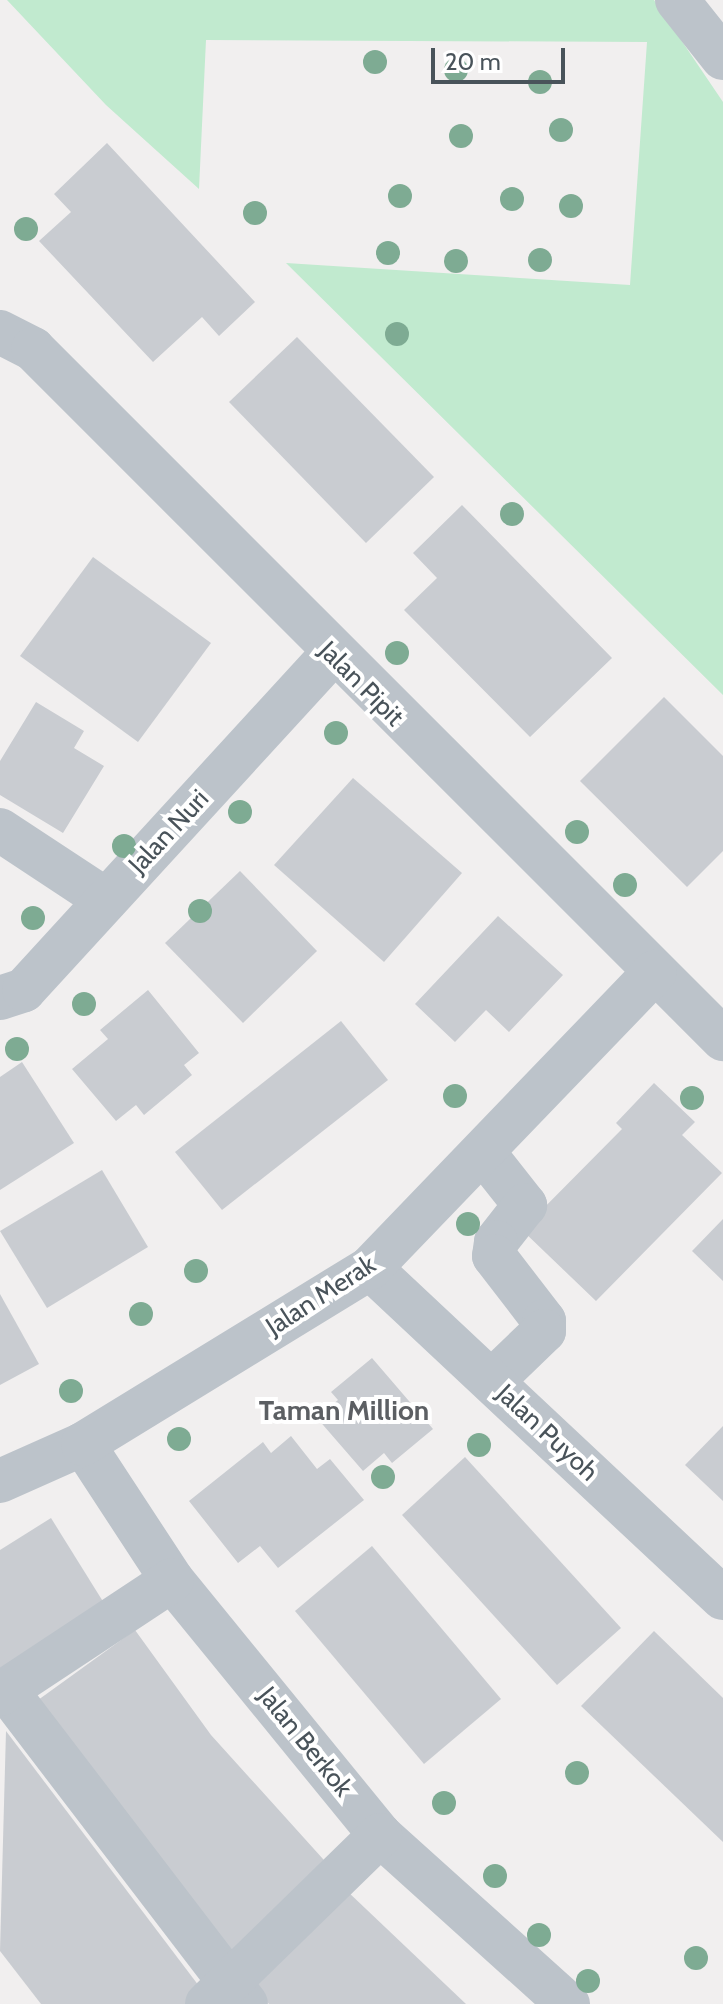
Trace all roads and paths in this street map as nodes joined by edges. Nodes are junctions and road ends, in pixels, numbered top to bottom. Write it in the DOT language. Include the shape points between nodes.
graph roads {
  1 [pos="677,0"];
  2 [pos="723,58"];
  3 [pos="0,332"];
  4 [pos="331,655"];
  5 [pos="0,830"];
  6 [pos="106,900"];
  7 [pos="655,972"];
  8 [pos="8,986"];
  9 [pos="723,1039"];
  10 [pos="483,1152"];
  11 [pos="370,1268"];
  12 [pos="492,1381"];
  13 [pos="83,1444"];
  14 [pos="0,1481"];
  15 [pos="172,1580"];
  16 [pos="723,1598"];
  17 [pos="3,1692"];
  18 [pos="380,1835"];
  19 [pos="226,1998"];
  20 [pos="568,2004"];
  1 -- 2 [label="street"];
  3 -- 4 [label="street, Jalan Pipit" via="33,349"];
  4 -- 6 [label="street, Jalan Nuri"];
  4 -- 7 [label="street, Jalan Pipit"];
  5 -- 6 [label="street"];
  6 -- 8 [label="street, Jalan Nuri"];
  7 -- 9 [label="street, Jalan Pipit"];
  7 -- 10 [label="street, Jalan Merak"];
  10 -- 11 [label="street, Jalan Merak"];
  10 -- 12 [label="street" via="525,1205 496,1242 494,1256 544,1321 544,1331"];
  11 -- 12 [label="street, Jalan Puyoh"];
  11 -- 13 [label="street, Jalan Merak"];
  12 -- 16 [label="street, Jalan Puyoh"];
  13 -- 14 [label="street, Jalan Merak"];
  13 -- 15 [label="street, Jalan Berkok"];
  15 -- 17 [label="street"];
  15 -- 18 [label="street, Jalan Berkok"];
  17 -- 19 [label="street"];
  18 -- 19 [label="street"];
  18 -- 20 [label="street, Jalan Berkok"];
}
